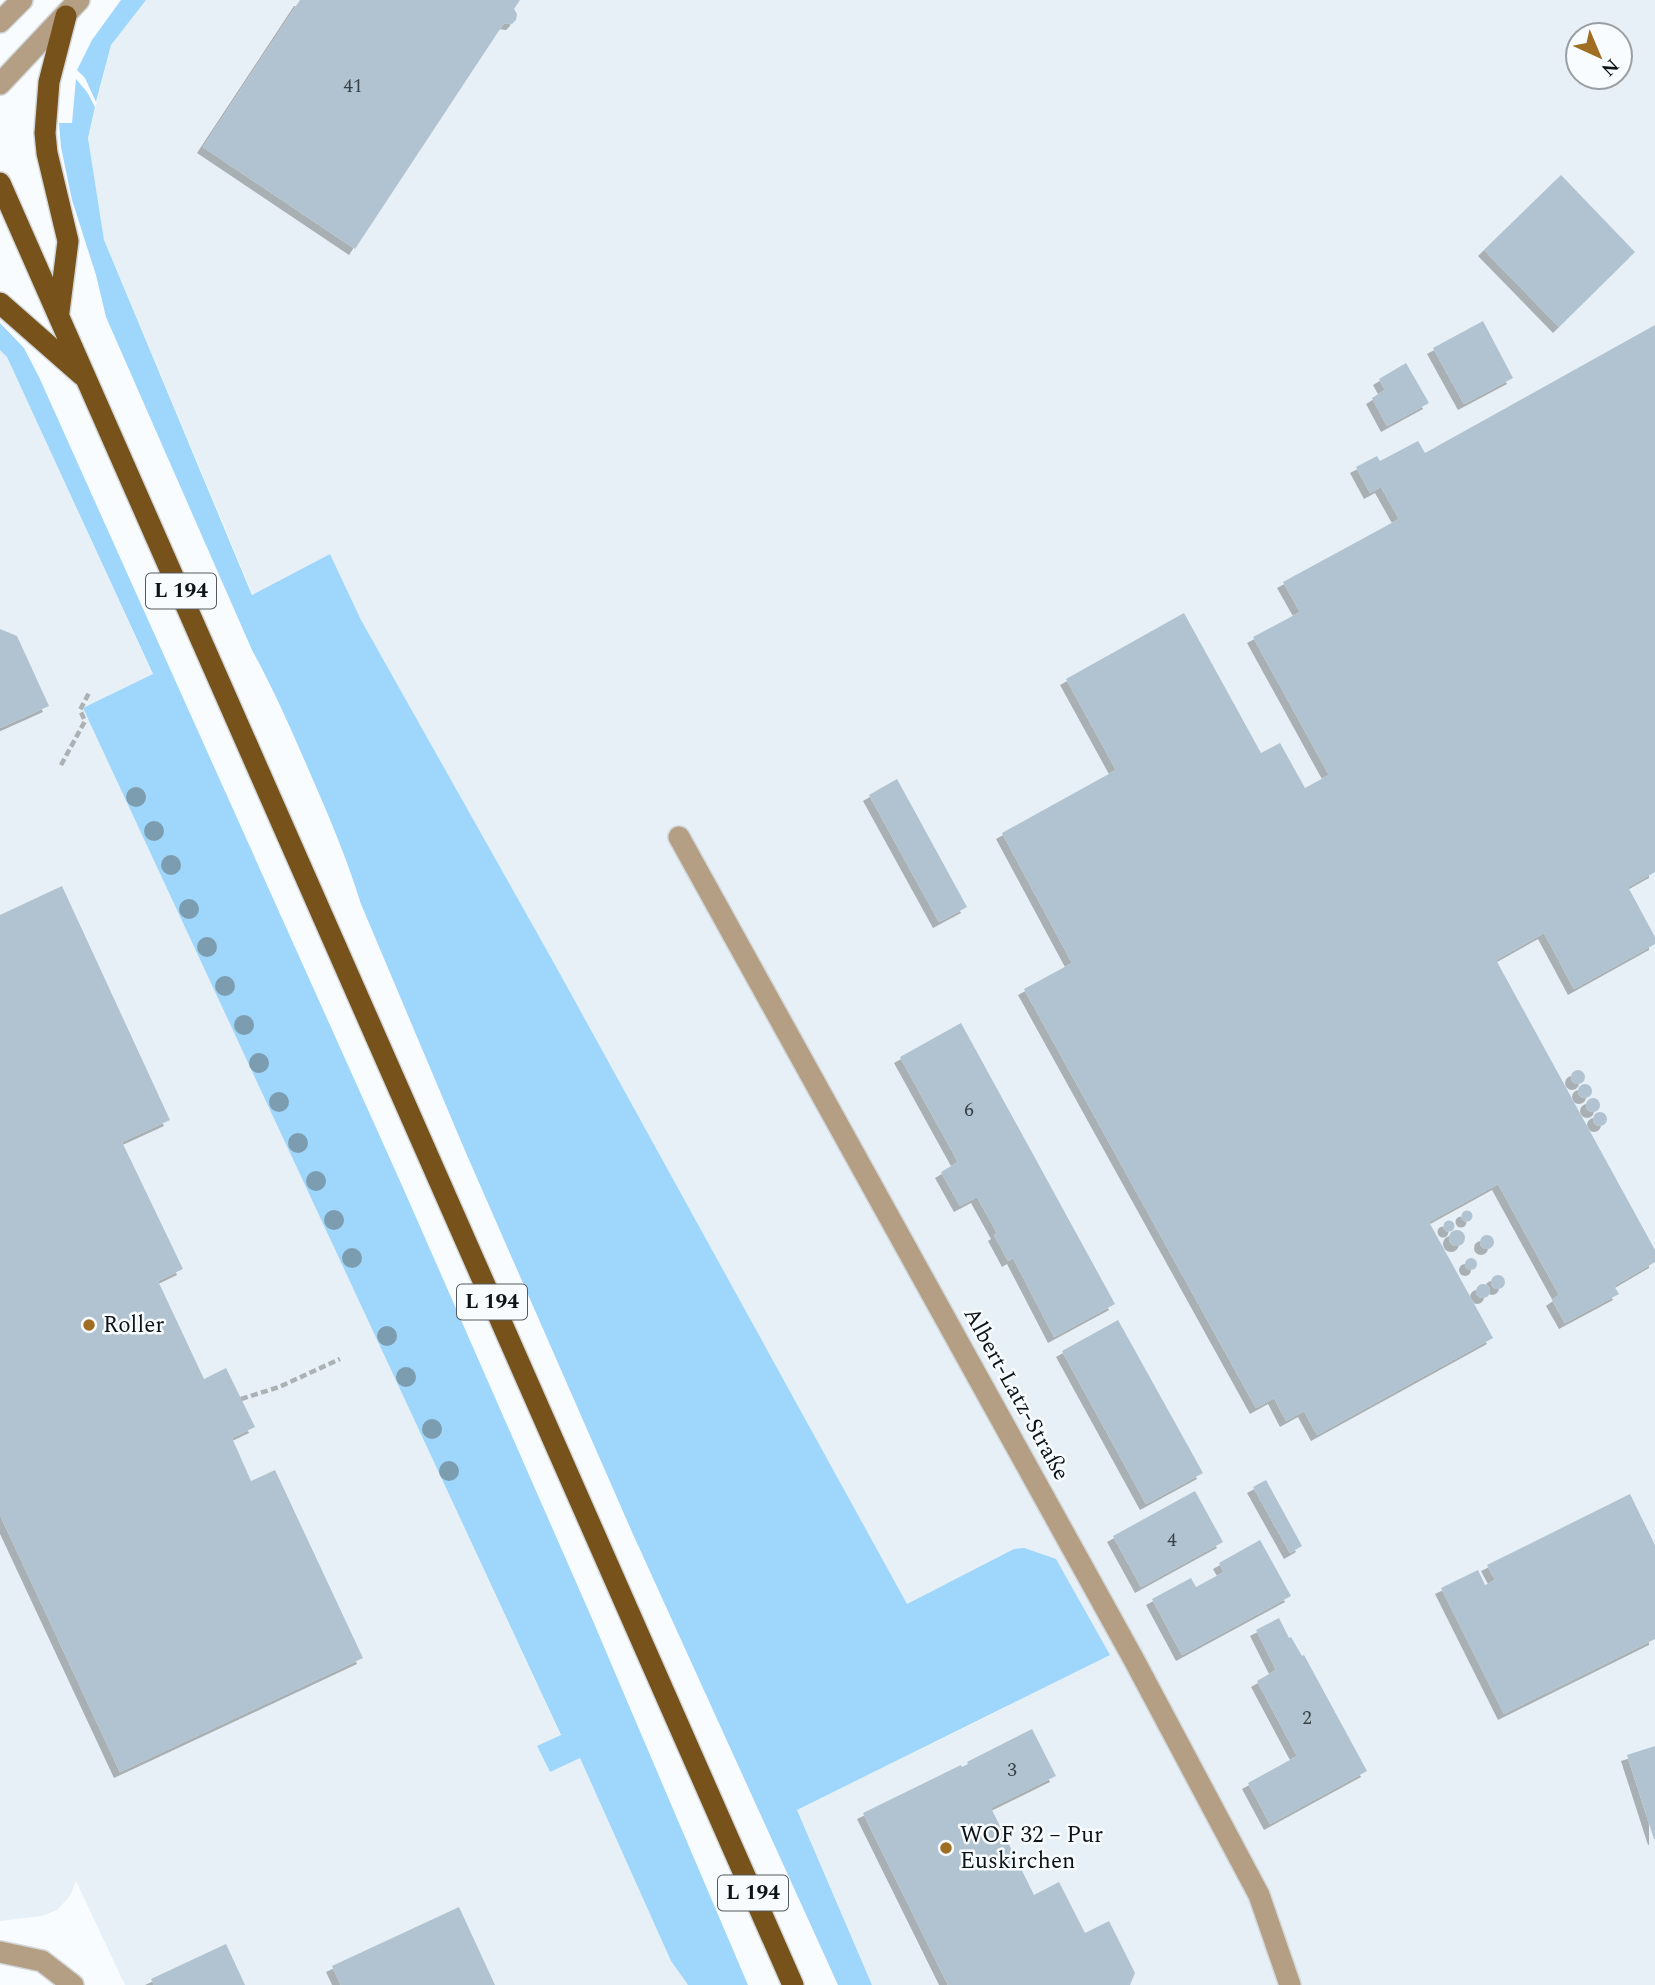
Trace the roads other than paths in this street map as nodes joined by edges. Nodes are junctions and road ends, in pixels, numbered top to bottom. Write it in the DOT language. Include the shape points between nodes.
graph roads {
  1 [pos="22,0"];
  2 [pos="72,8"];
  3 [pos="0,22"];
  4 [pos="0,84"];
  5 [pos="0,183"];
  6 [pos="0,303"];
  7 [pos="59,314"];
  8 [pos="87,380"];
  9 [pos="679,837"];
  10 [pos="0,1952"];
  11 [pos="73,1985"];
  12 [pos="793,1985"];
  13 [pos="1290,1985"];
  1 -- 3 [label="street"];
  2 -- 4 [label="street"];
  2 -- 7 [label="main road" via="49,82 45,133 68,241"];
  5 -- 7 [label="main road, L 194"];
  6 -- 8 [label="main road, L 194"];
  7 -- 8 [label="main road, L 194"];
  8 -- 12 [label="main road, L 194"];
  9 -- 13 [label="street, Albert-Latz-Straße" via="1259,1895"];
  10 -- 11 [label="street" via="42,1961"];
}
